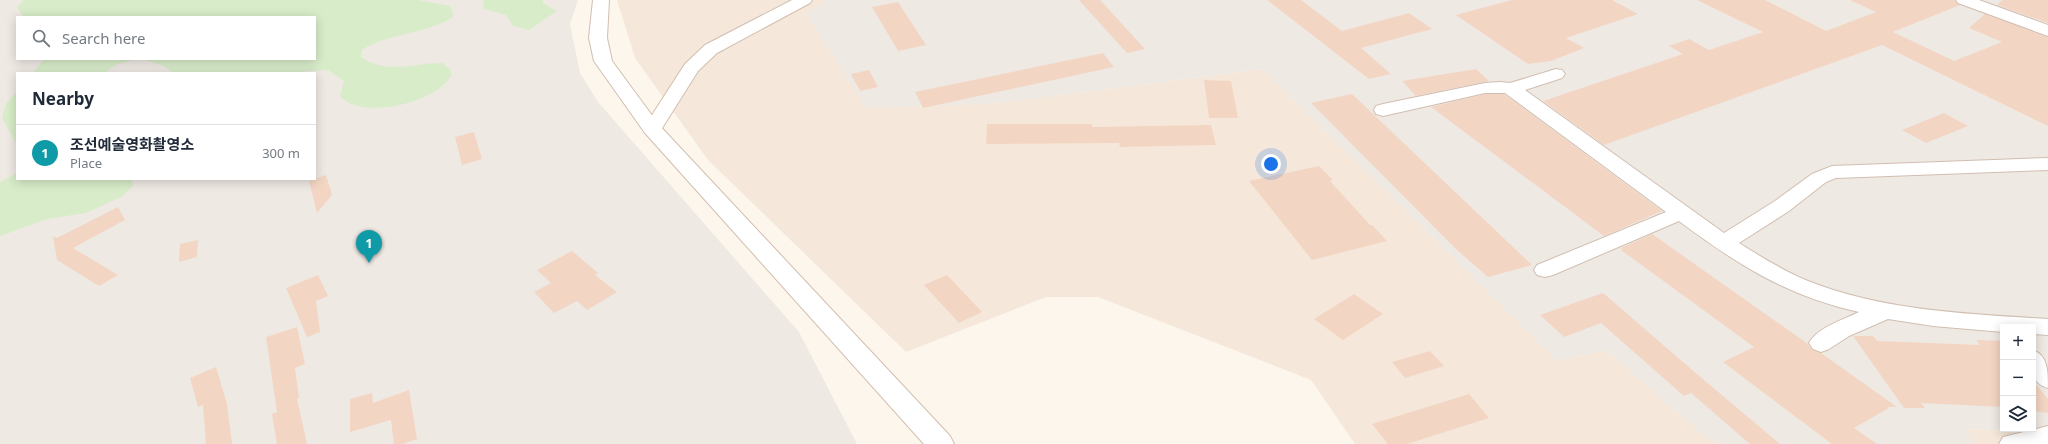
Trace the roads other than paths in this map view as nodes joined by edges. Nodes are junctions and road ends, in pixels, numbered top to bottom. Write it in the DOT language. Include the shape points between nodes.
graph roads {
  1 [pos="601,0"];
  2 [pos="804,0"];
  3 [pos="1964,0"];
  4 [pos="2048,31"];
  5 [pos="1556,74"];
  6 [pos="1511,89"];
  7 [pos="1383,110"];
  8 [pos="652,129"];
  9 [pos="2048,164"];
  10 [pos="1682,212"];
  11 [pos="1724,243"];
  12 [pos="1545,270"];
  13 [pos="1884,311"];
  14 [pos="2000,325"];
  15 [pos="2036,327"];
  16 [pos="2048,327"];
  17 [pos="1821,343"];
  18 [pos="2034,360"];
  19 [pos="2048,379"];
  20 [pos="2048,436"];
  21 [pos="940,444"];
  22 [pos="2012,444"];
  1 -- 8 [label="street" via="598,38 602,61"];
  2 -- 8 [label="street" via="711,49 691,68"];
  3 -- 4 [label="street"];
  5 -- 6 [label="street"];
  6 -- 7 [label="street" via="1485,88"];
  6 -- 10 [label="street"];
  8 -- 21 [label="street"];
  9 -- 11 [label="street" via="1832,172"];
  10 -- 11 [label="street"];
  10 -- 12 [label="street"];
  11 -- 13 [label="street" via="1768,271 1820,294"];
  13 -- 14 [label="street" via="1947,321"];
  13 -- 17 [label="street" via="1841,330"];
  15 -- 16 [label="street"];
  18 -- 19 [label="street"];
  20 -- 22 [label="street"];
}
